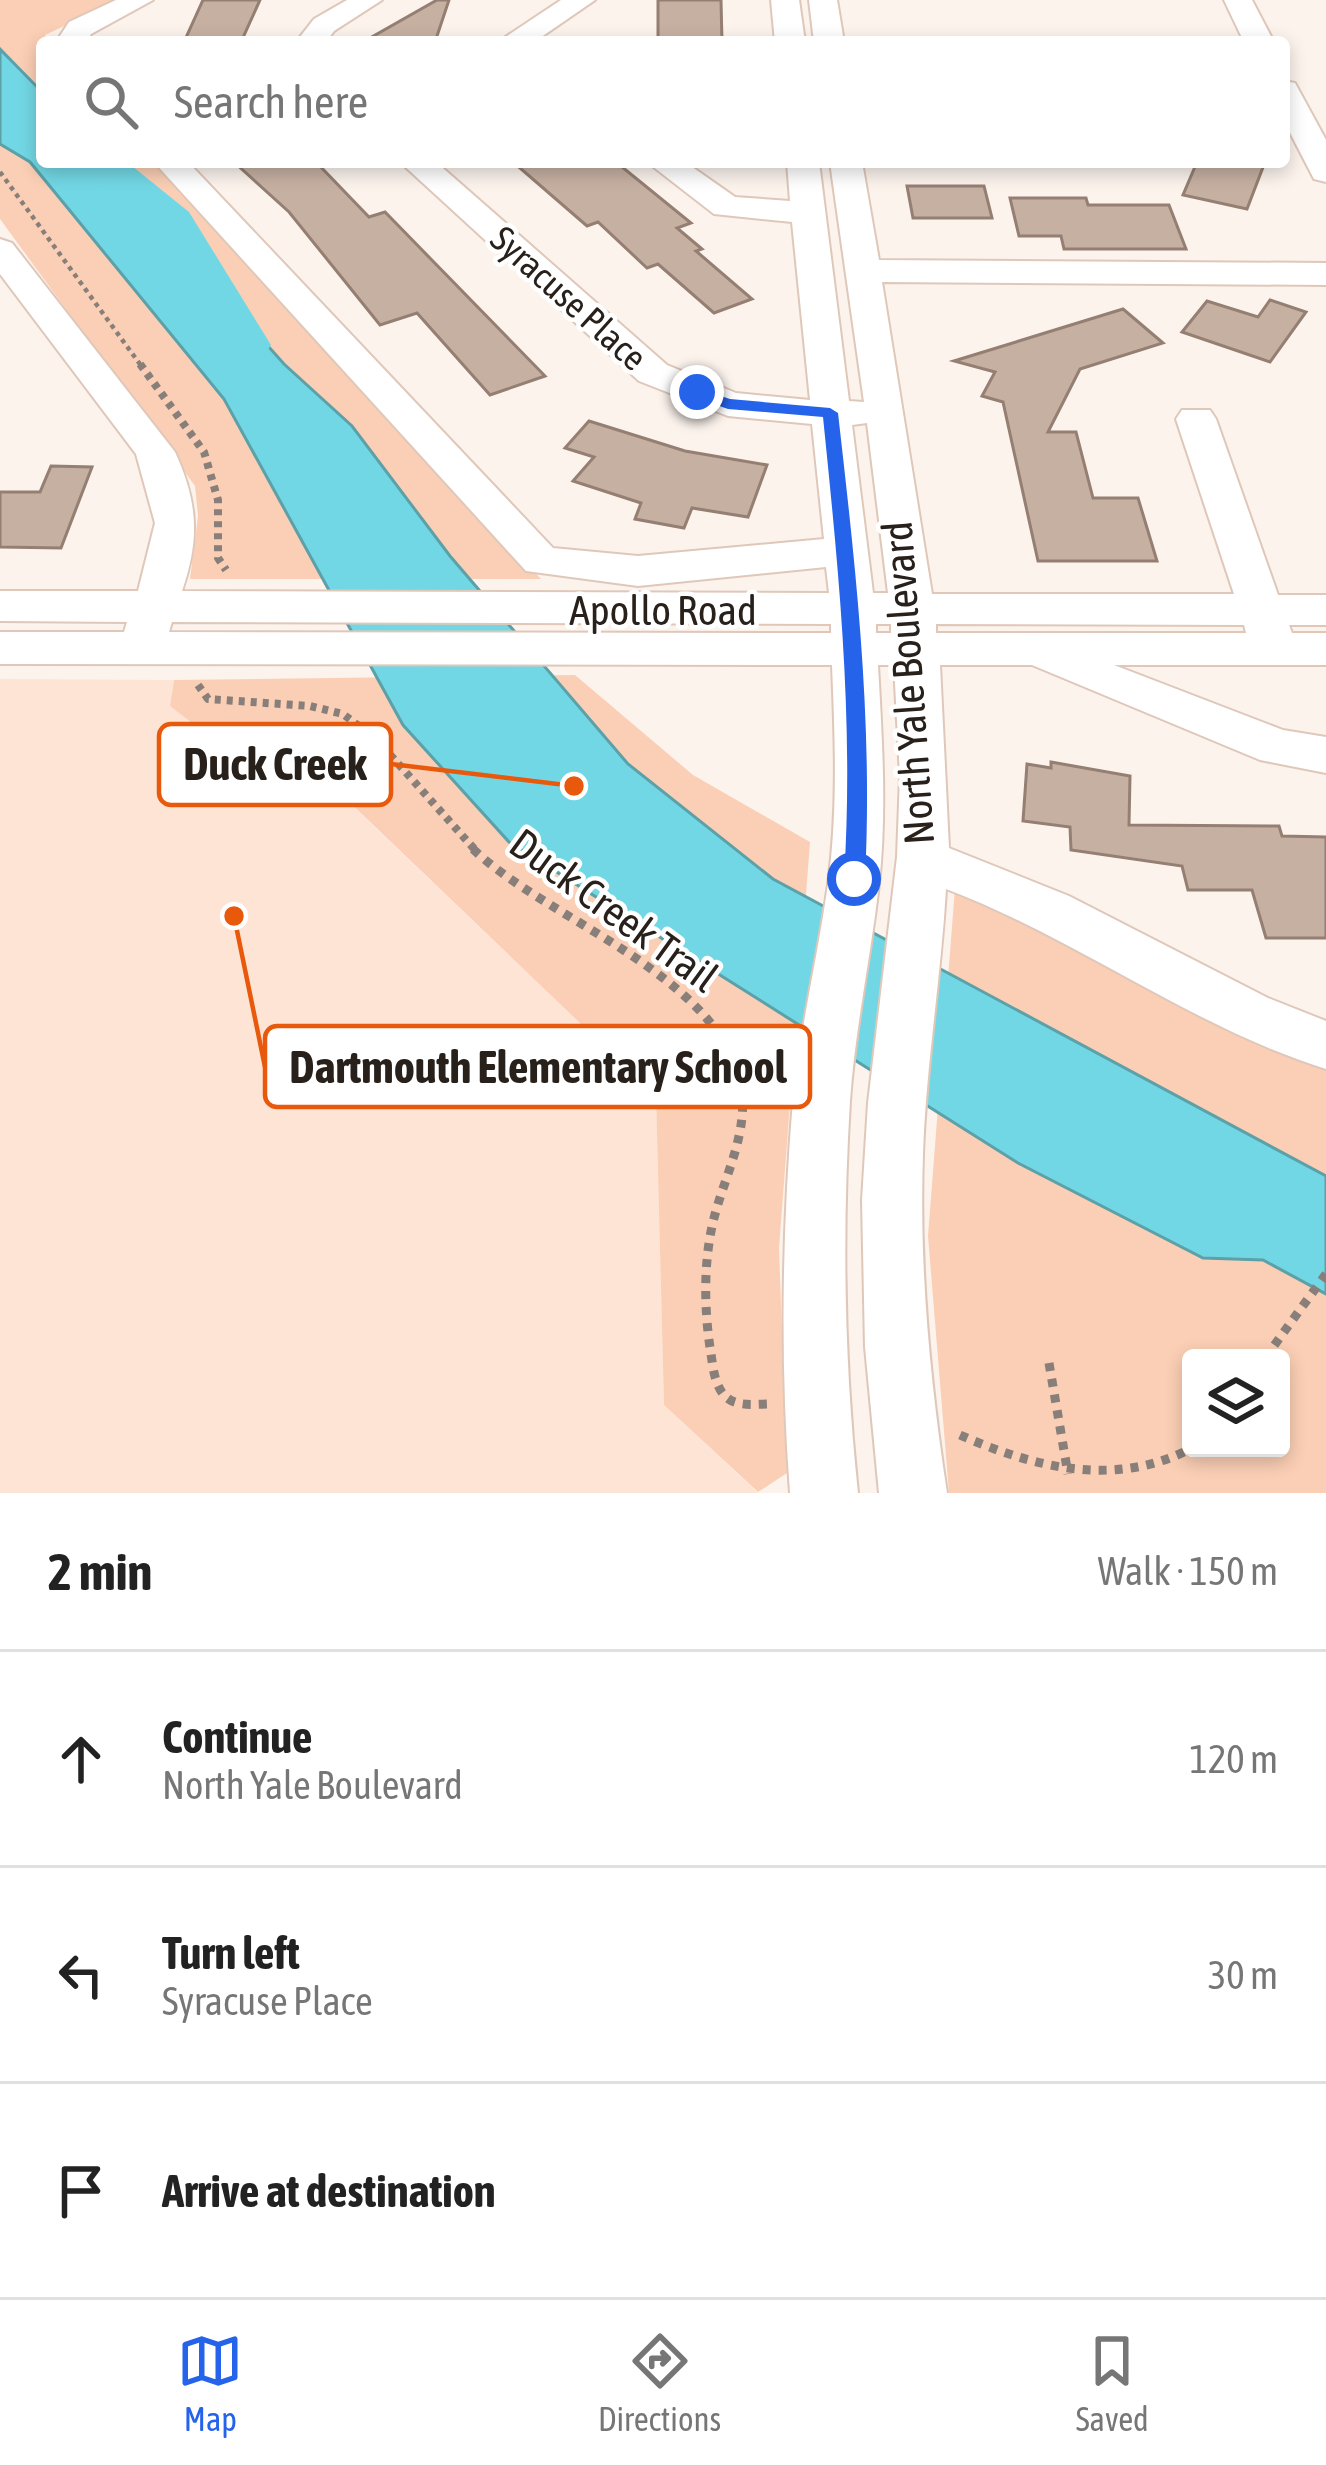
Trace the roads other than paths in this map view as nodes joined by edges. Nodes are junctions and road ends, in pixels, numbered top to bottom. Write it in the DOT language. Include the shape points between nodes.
graph roads {
  1 [pos="139,0"];
  2 [pos="368,0"];
  3 [pos="580,0"];
  4 [pos="785,0"];
  5 [pos="823,0"];
  6 [pos="1238,0"];
  7 [pos="75,36"];
  8 [pos="316,36"];
  9 [pos="523,36"];
  10 [pos="789,36"];
  11 [pos="828,36"];
  12 [pos="1256,36"];
  13 [pos="1290,102"];
  14 [pos="176,168"];
  15 [pos="423,168"];
  16 [pos="672,168"];
  17 [pos="804,168"];
  18 [pos="847,168"];
  19 [pos="1326,172"];
  20 [pos="809,213"];
  21 [pos="0,250"];
  22 [pos="862,271"];
  23 [pos="1326,274"];
  24 [pos="882,412"];
  25 [pos="830,413"];
  26 [pos="1196,419"];
  27 [pos="846,551"];
  28 [pos="0,606"];
  29 [pos="1326,610"];
  30 [pos="148,628"];
  31 [pos="911,629"];
  32 [pos="1267,629"];
  33 [pos="855,630"];
  34 [pos="0,648"];
  35 [pos="1024,648"];
  36 [pos="1326,649"];
  37 [pos="1326,754"];
  38 [pos="921,873"];
  39 [pos="1326,1045"];
  40 [pos="824,1493"];
  41 [pos="913,1493"];
  1 -- 7 [label="street"];
  2 -- 8 [label="street"];
  3 -- 9 [label="street"];
  4 -- 10 [label="street"];
  5 -- 11 [label="street"];
  6 -- 12 [label="street"];
  13 -- 19 [label="street"];
  14 -- 27 [label="street" via="541,561 638,571"];
  15 -- 25 [label="street, Syracuse Place" via="652,373 728,404"];
  16 -- 20 [label="street" via="726,206"];
  17 -- 20 [label="street, North Yale Boulevard"];
  18 -- 22 [label="street, North Yale Boulevard"];
  20 -- 25 [label="street, North Yale Boulevard"];
  21 -- 30 [label="street" via="171,484 176,536"];
  22 -- 23 [label="street"];
  22 -- 24 [label="street, North Yale Boulevard"];
  24 -- 25 [label="street, Syracuse Place"];
  24 -- 31 [label="street, North Yale Boulevard"];
  25 -- 27 [label="street, North Yale Boulevard"];
  26 -- 32 [label="street"];
  27 -- 33 [label="street, North Yale Boulevard"];
  28 -- 30 [label="street, Apollo Road"];
  29 -- 32 [label="street, Apollo Road"];
  30 -- 33 [label="street, Apollo Road" via="340,649 584,648"];
  30 -- 33 [label="street, Apollo Road" via="310,608 547,609"];
  30 -- 34 [label="street, Apollo Road"];
  31 -- 32 [label="street, Apollo Road"];
  31 -- 33 [label="street, Apollo Road"];
  31 -- 35 [label="street, Apollo Road"];
  31 -- 38 [label="street, North Yale Boulevard" via="924,776"];
  32 -- 35 [label="street, Apollo Road"];
  32 -- 36 [label="street, Apollo Road"];
  33 -- 40 [label="street, North Yale Boulevard" via="854,879 822,1096 814,1254"];
  35 -- 37 [label="street, Apollo Road" via="1277,747"];
  38 -- 39 [label="street" via="982,879 1277,1032"];
  38 -- 41 [label="street, North Yale Boulevard" via="896,1106 894,1315"];
}
